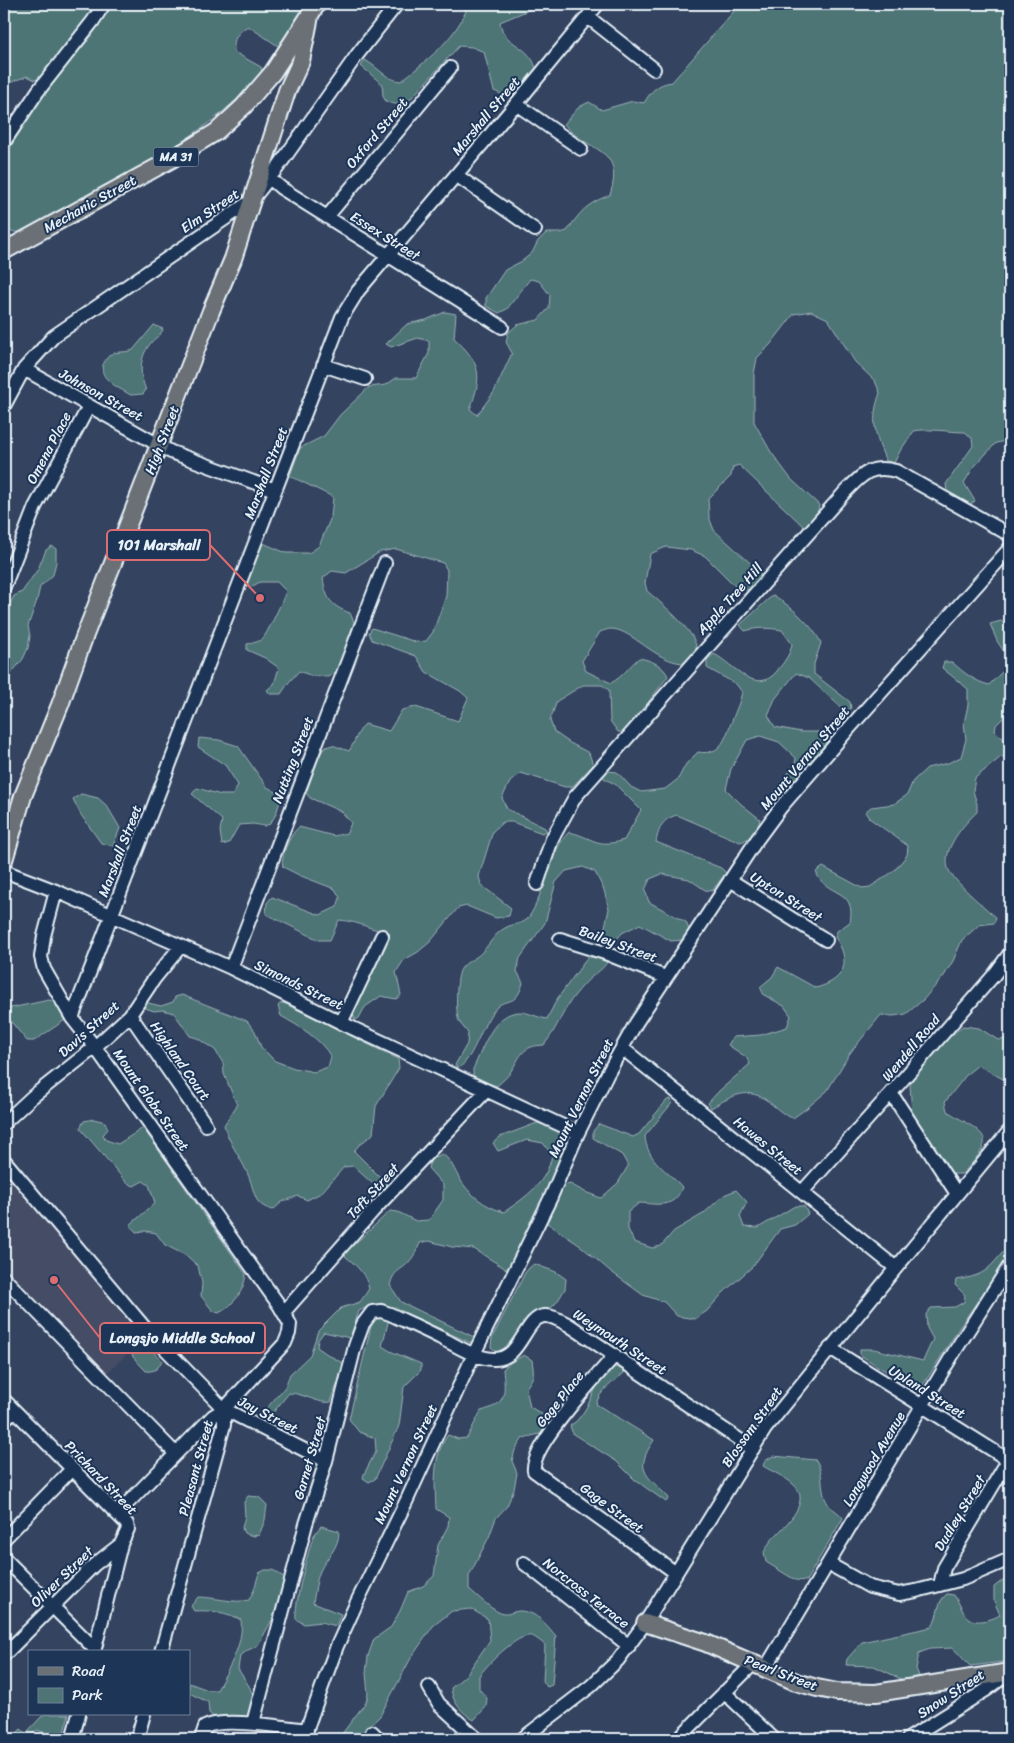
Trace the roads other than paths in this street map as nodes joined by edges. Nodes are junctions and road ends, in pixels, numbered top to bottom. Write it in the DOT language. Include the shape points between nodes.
graph roads {
  1 [pos="104,4"];
  2 [pos="397,4"];
  3 [pos="598,4"];
  4 [pos="314,10"];
  5 [pos="588,17"];
  6 [pos="450,68"];
  7 [pos="654,69"];
  8 [pos="516,104"];
  9 [pos="4,142"];
  10 [pos="581,148"];
  11 [pos="265,159"];
  12 [pos="456,175"];
  13 [pos="270,177"];
  14 [pos="281,188"];
  15 [pos="251,201"];
  16 [pos="327,217"];
  17 [pos="535,230"];
  18 [pos="4,251"];
  19 [pos="388,255"];
  20 [pos="502,327"];
  21 [pos="323,365"];
  22 [pos="24,368"];
  23 [pos="365,379"];
  24 [pos="4,406"];
  25 [pos="89,406"];
  26 [pos="160,445"];
  27 [pos="275,490"];
  28 [pos="1010,535"];
  29 [pos="1010,548"];
  30 [pos="385,563"];
  31 [pos="4,587"];
  32 [pos="4,860"];
  33 [pos="4,871"];
  34 [pos="730,880"];
  35 [pos="537,884"];
  36 [pos="56,891"];
  37 [pos="112,916"];
  38 [pos="382,936"];
  39 [pos="560,939"];
  40 [pos="826,940"];
  41 [pos="181,946"];
  42 [pos="1010,954"];
  43 [pos="231,968"];
  44 [pos="665,977"];
  45 [pos="130,1015"];
  46 [pos="72,1018"];
  47 [pos="341,1023"];
  48 [pos="95,1047"];
  49 [pos="622,1048"];
  50 [pos="486,1091"];
  51 [pos="891,1093"];
  52 [pos="4,1123"];
  53 [pos="206,1125"];
  54 [pos="1010,1130"];
  55 [pos="578,1133"];
  56 [pos="4,1160"];
  57 [pos="802,1192"];
  58 [pos="957,1194"];
  59 [pos="1010,1264"];
  60 [pos="896,1268"];
  61 [pos="4,1278"];
  62 [pos="284,1312"];
  63 [pos="830,1348"];
  64 [pos="474,1354"];
  65 [pos="616,1355"];
  66 [pos="4,1400"];
  67 [pos="923,1406"];
  68 [pos="224,1409"];
  69 [pos="14,1410"];
  70 [pos="4,1420"];
  71 [pos="752,1448"];
  72 [pos="176,1454"];
  73 [pos="326,1460"];
  74 [pos="1010,1460"];
  75 [pos="533,1465"];
  76 [pos="72,1469"];
  77 [pos="117,1514"];
  78 [pos="4,1539"];
  79 [pos="121,1544"];
  80 [pos="4,1558"];
  81 [pos="1010,1558"];
  82 [pos="524,1564"];
  83 [pos="828,1564"];
  84 [pos="676,1573"];
  85 [pos="940,1585"];
  86 [pos="52,1606"];
  87 [pos="645,1624"];
  88 [pos="629,1646"];
  89 [pos="95,1650"];
  90 [pos="162,1650"];
  91 [pos="4,1655"];
  92 [pos="759,1666"];
  93 [pos="1010,1672"];
  94 [pos="429,1687"];
  95 [pos="724,1692"];
  96 [pos="78,1716"];
  97 [pos="143,1716"];
  98 [pos="253,1723"];
  99 [pos="305,1735"];
  100 [pos="72,1739"];
  101 [pos="137,1739"];
  102 [pos="200,1739"];
  103 [pos="478,1739"];
  104 [pos="522,1739"];
  105 [pos="678,1739"];
  106 [pos="774,1739"];
  107 [pos="908,1739"];
  1 -- 9 [label="street" via="34,96"];
  2 -- 13 [label="street, Elm Street"];
  3 -- 5 [label="street, Marshall Street"];
  4 -- 11 [label="main road, High Street" via="301,61 287,91"];
  4 -- 18 [label="main road, Mechanic Street / MA 31" via="260,89 216,132"];
  5 -- 7 [label="street"];
  5 -- 8 [label="street, Marshall Street"];
  6 -- 16 [label="street, Oxford Street"];
  8 -- 10 [label="street"];
  8 -- 12 [label="street, Marshall Street"];
  11 -- 13 [label="street"];
  11 -- 15 [label="main road, High Street"];
  12 -- 17 [label="street"];
  12 -- 19 [label="street, Marshall Street"];
  13 -- 14 [label="street, Essex Street"];
  13 -- 15 [label="street, Elm Street"];
  14 -- 15 [label="street" via="266,190"];
  14 -- 16 [label="street, Essex Street"];
  15 -- 22 [label="street, Elm Street" via="67,326 46,343"];
  15 -- 26 [label="main road, High Street" via="233,259"];
  16 -- 19 [label="street, Essex Street"];
  19 -- 20 [label="street, Essex Street"];
  19 -- 21 [label="street, Marshall Street" via="348,304"];
  21 -- 23 [label="street"];
  21 -- 27 [label="street, Marshall Street"];
  22 -- 24 [label="street, Elm Street"];
  22 -- 25 [label="street, Johnson Street"];
  25 -- 26 [label="street, Johnson Street"];
  25 -- 31 [label="street, Omena Place" via="35,507"];
  26 -- 27 [label="street, Johnson Street"];
  26 -- 32 [label="main road, High Street" via="23,796"];
  27 -- 37 [label="street, Marshall Street"];
  28 -- 35 [label="street, Apple Tree Hill" via="896,471 875,468 865,472 575,797 552,839"];
  29 -- 34 [label="street, Mount Vernon Street" via="812,770 781,807"];
  30 -- 43 [label="street, Nutting Street"];
  33 -- 36 [label="street, Simonds Street"];
  34 -- 40 [label="street, Upton Street"];
  34 -- 44 [label="street, Mount Vernon Street"];
  36 -- 37 [label="street, Simonds Street"];
  36 -- 46 [label="street, Mount Globe Street" via="40,957"];
  37 -- 41 [label="street, Simonds Street"];
  37 -- 46 [label="street, Marshall Street"];
  38 -- 47 [label="street"];
  39 -- 44 [label="street, Bailey Street"];
  41 -- 43 [label="street, Simonds Street"];
  41 -- 45 [label="street, Davis Street"];
  42 -- 51 [label="street, Wendell Road"];
  43 -- 47 [label="street, Simonds Street"];
  44 -- 49 [label="street, Mount Vernon Street"];
  45 -- 48 [label="street, Davis Street"];
  45 -- 53 [label="street, Highland Court"];
  46 -- 48 [label="street, Mount Globe Street"];
  47 -- 50 [label="street, Simonds Street"];
  48 -- 52 [label="street, Davis Street"];
  48 -- 62 [label="street, Mount Globe Street"];
  49 -- 55 [label="street, Mount Vernon Street"];
  49 -- 57 [label="street, Hawes Street"];
  50 -- 55 [label="street, Simonds Street"];
  50 -- 62 [label="street, Taft Street"];
  51 -- 57 [label="street"];
  51 -- 58 [label="street, Wendell Road"];
  54 -- 58 [label="street, Blossom Street"];
  55 -- 64 [label="street, Mount Vernon Street" via="551,1198"];
  56 -- 68 [label="street, Pleasant Street" via="145,1328"];
  57 -- 60 [label="street, Hawes Street"];
  58 -- 60 [label="street, Blossom Street"];
  59 -- 67 [label="street, Longwood Avenue"];
  60 -- 63 [label="street, Blossom Street"];
  61 -- 72 [label="street"];
  62 -- 68 [label="street" via="290,1324 286,1343"];
  63 -- 67 [label="street, Upland Street"];
  63 -- 71 [label="street, Blossom Street"];
  64 -- 65 [label="street, Weymouth Street" via="494,1360 508,1356 538,1317 545,1316 569,1325"];
  64 -- 73 [label="street, Garnet Street" via="390,1314 381,1311 369,1314 357,1340"];
  64 -- 99 [label="street, Mount Vernon Street" via="337,1646"];
  65 -- 71 [label="street, Weymouth Street"];
  65 -- 75 [label="street, Gage Place" via="552,1431"];
  66 -- 69 [label="street, Prichard Street"];
  67 -- 74 [label="street, Upland Street"];
  67 -- 83 [label="street, Longwood Avenue"];
  68 -- 72 [label="street"];
  68 -- 73 [label="street, Jay Street"];
  68 -- 90 [label="street, Pleasant Street" via="224,1425"];
  69 -- 70 [label="street"];
  69 -- 76 [label="street, Prichard Street"];
  71 -- 84 [label="street, Blossom Street"];
  72 -- 77 [label="street"];
  73 -- 98 [label="street, Garnet Street"];
  74 -- 85 [label="street, Dudley Street" via="944,1568"];
  75 -- 84 [label="street, Gage Street" via="534,1471"];
  76 -- 77 [label="street, Prichard Street"];
  76 -- 78 [label="street"];
  77 -- 79 [label="street, Prichard Street" via="128,1529"];
  79 -- 86 [label="street, Oliver Street"];
  79 -- 89 [label="street, Prichard Street"];
  80 -- 86 [label="street"];
  81 -- 85 [label="street" via="963,1579"];
  82 -- 88 [label="street, Norcross Terrace"];
  83 -- 85 [label="street" via="870,1587 898,1594"];
  83 -- 92 [label="street, Longwood Avenue"];
  84 -- 87 [label="street, Blossom Street"];
  86 -- 89 [label="street"];
  86 -- 91 [label="street, Oliver Street"];
  87 -- 88 [label="street, Blossom Street"];
  87 -- 92 [label="main road, Pearl Street" via="706,1643"];
  88 -- 104 [label="street, Blossom Street" via="599,1680"];
  92 -- 93 [label="main road, Pearl Street" via="808,1686 856,1693 890,1691"];
  92 -- 95 [label="street, Longwood Avenue"];
  93 -- 107 [label="street, Snow Street"];
  94 -- 103 [label="street" via="439,1704"];
  95 -- 105 [label="street, Longwood Avenue"];
  95 -- 106 [label="street"];
  96 -- 100 [label="street"];
  97 -- 101 [label="street"];
  98 -- 99 [label="street"];
  98 -- 102 [label="street" via="211,1724 204,1728"];
}
